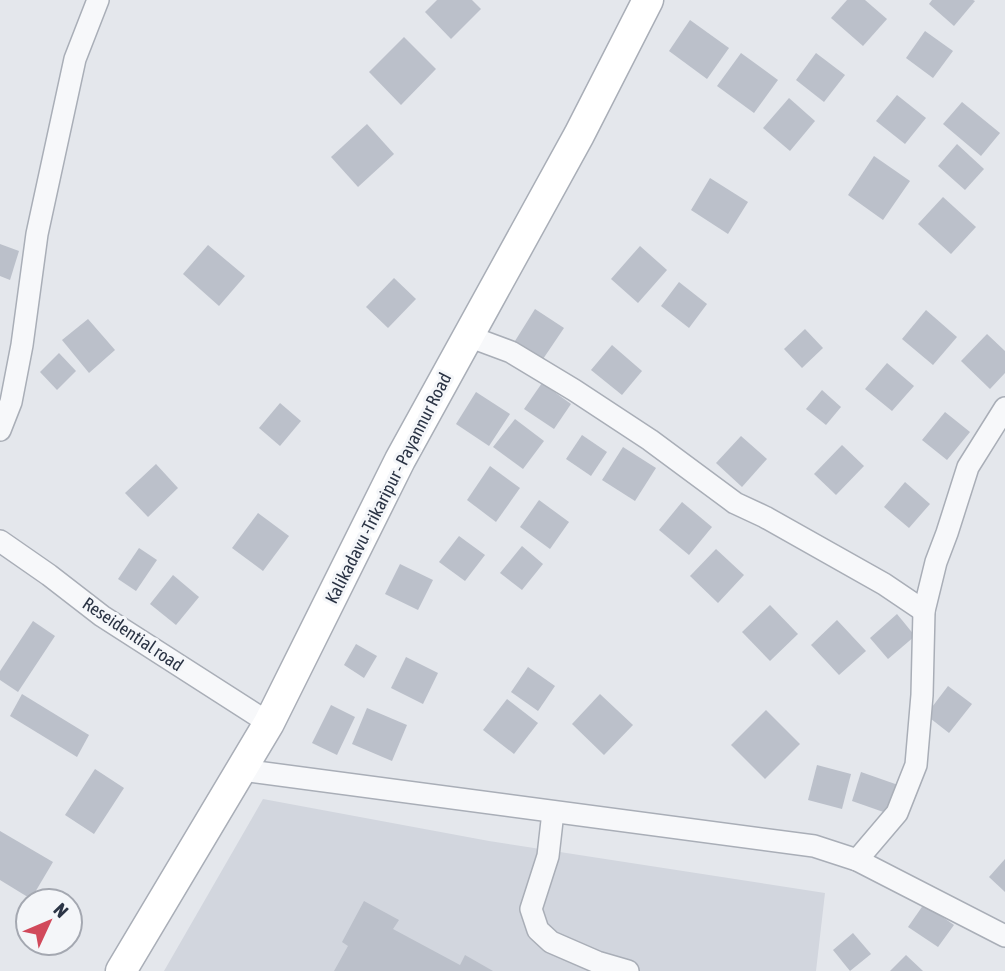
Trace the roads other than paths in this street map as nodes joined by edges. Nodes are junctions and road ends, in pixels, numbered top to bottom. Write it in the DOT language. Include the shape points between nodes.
graph roads {
  1 [pos="99,0"];
  2 [pos="648,0"];
  3 [pos="468,336"];
  4 [pos="1005,408"];
  5 [pos="0,430"];
  6 [pos="0,541"];
  7 [pos="924,611"];
  8 [pos="269,723"];
  9 [pos="242,770"];
  10 [pos="553,812"];
  11 [pos="857,860"];
  12 [pos="1005,936"];
  13 [pos="121,971"];
  14 [pos="628,971"];
  1 -- 5 [label="street" via="75,59 37,234 11,402"];
  2 -- 3 [label="main road, Kalikadavu -Trikaripur - Payannur Road"];
  3 -- 7 [label="street" via="511,352 650,440 735,503 884,584"];
  3 -- 8 [label="main road, Kalikadavu -Trikaripur - Payannur Road" via="400,460"];
  4 -- 7 [label="street" via="968,467"];
  6 -- 8 [label="street, Reseidential road" via="102,616"];
  7 -- 11 [label="street" via="916,765 897,813"];
  8 -- 9 [label="main road, Kalikadavu -Trikaripur - Payannur Road"];
  9 -- 10 [label="street"];
  9 -- 13 [label="main road, Kalikadavu -Trikaripur - Payannur Road"];
  10 -- 11 [label="street" via="814,846"];
  10 -- 14 [label="street" via="548,856 531,909 538,930 551,942"];
  11 -- 12 [label="street"];
}
